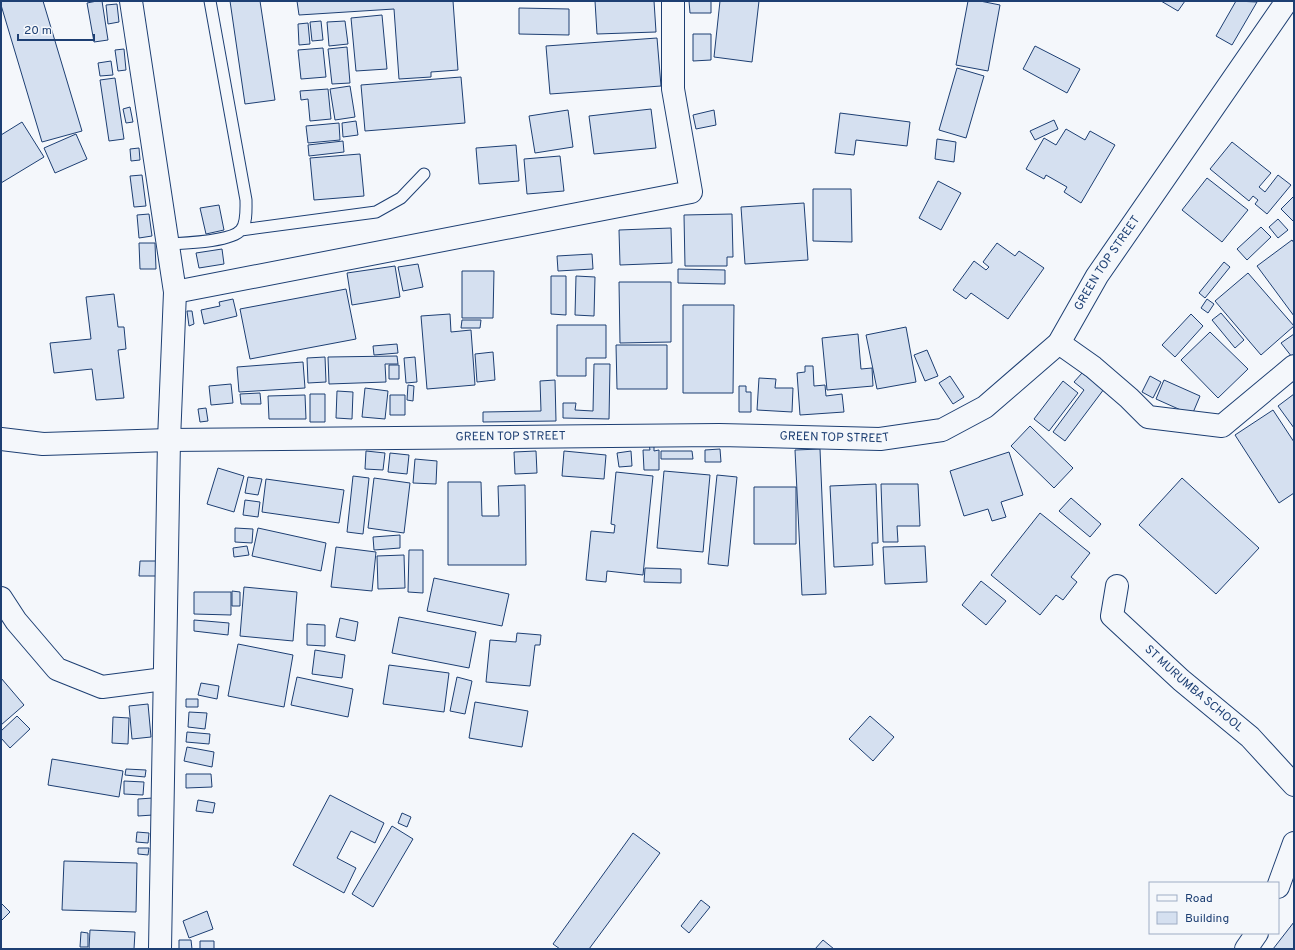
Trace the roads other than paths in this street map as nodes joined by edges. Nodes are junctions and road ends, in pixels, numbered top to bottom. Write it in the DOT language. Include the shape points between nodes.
graph roads {
  1 [pos="131,1"];
  2 [pos="210,1"];
  3 [pos="673,1"];
  4 [pos="1287,1"];
  5 [pos="424,174"];
  6 [pos="241,230"];
  7 [pos="168,244"];
  8 [pos="175,292"];
  9 [pos="1059,343"];
  10 [pos="1294,366"];
  11 [pos="1,440"];
  12 [pos="169,440"];
  13 [pos="1117,586"];
  14 [pos="1,598"];
  15 [pos="164,679"];
  16 [pos="1294,785"];
  17 [pos="1294,843"];
  18 [pos="1294,880"];
  19 [pos="1279,884"];
  20 [pos="1279,899"];
  21 [pos="1256,934"];
  22 [pos="160,949"];
  23 [pos="1246,949"];
  1 -- 7 [label="street"];
  2 -- 6 [label="lane" via="246,200"];
  3 -- 8 [label="street" via="673,89 691,192"];
  4 -- 9 [label="street, GREEN TOP STREET" via="1097,276"];
  5 -- 6 [label="lane" via="402,198 376,212"];
  6 -- 7 [label="lane" via="233,236 205,242"];
  7 -- 8 [label="street"];
  8 -- 12 [label="street"];
  9 -- 10 [label="street" via="1093,367 1148,417 1222,426"];
  9 -- 12 [label="street, GREEN TOP STREET" via="985,406 942,430 880,439 703,435"];
  11 -- 12 [label="street, GREEN TOP STREET" via="43,444"];
  12 -- 15 [label="street"];
  13 -- 16 [label="street, ST MURUMBA SCHOOL" via="1112,616 1181,680 1250,737"];
  14 -- 15 [label="street" via="57,670 102,687"];
  15 -- 22 [label="street"];
  17 -- 19 [label="street"];
  18 -- 20 [label="street"];
  21 -- 23 [label="street"];
}
